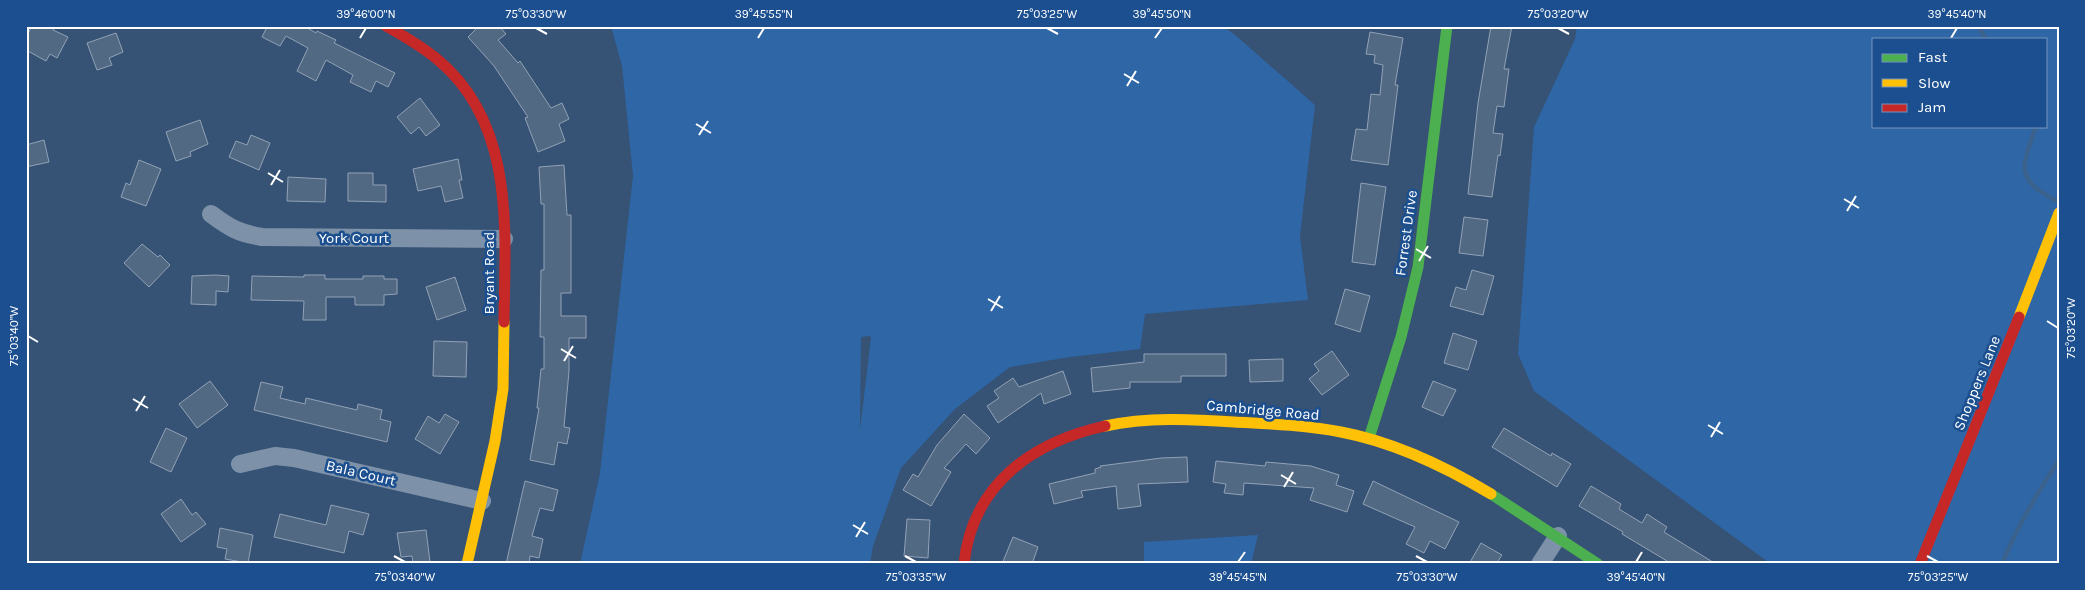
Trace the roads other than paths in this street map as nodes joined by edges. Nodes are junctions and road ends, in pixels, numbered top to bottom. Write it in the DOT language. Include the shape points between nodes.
graph roads {
  1 [pos="386,26"];
  2 [pos="1447,26"];
  3 [pos="2059,213"];
  4 [pos="211,214"];
  5 [pos="504,239"];
  6 [pos="1369,438"];
  7 [pos="240,464"];
  8 [pos="482,501"];
  9 [pos="1558,536"];
  10 [pos="467,564"];
  11 [pos="964,564"];
  12 [pos="1540,564"];
  13 [pos="1598,564"];
  14 [pos="1920,564"];
  1 -- 5 [label="street, Bryant Road" via="436,57 477,105 499,161"];
  2 -- 6 [label="street, Forrest Drive" via="1418,267"];
  3 -- 14 [label="street, Shoppers Lane"];
  4 -- 5 [label="street, York Court" via="242,234 262,237"];
  5 -- 8 [label="street, Bryant Road" via="503,388"];
  6 -- 9 [label="street, Cambridge Road" via="1457,474"];
  6 -- 11 [label="street, Cambridge Road" via="1297,426 1171,420 1109,426 1058,440 1016,464 985,500 969,534"];
  7 -- 8 [label="street, Bala Court" via="275,456 294,458"];
  8 -- 10 [label="street, Bryant Road"];
  9 -- 12 [label="street"];
  9 -- 13 [label="street, Cambridge Road"];
}
